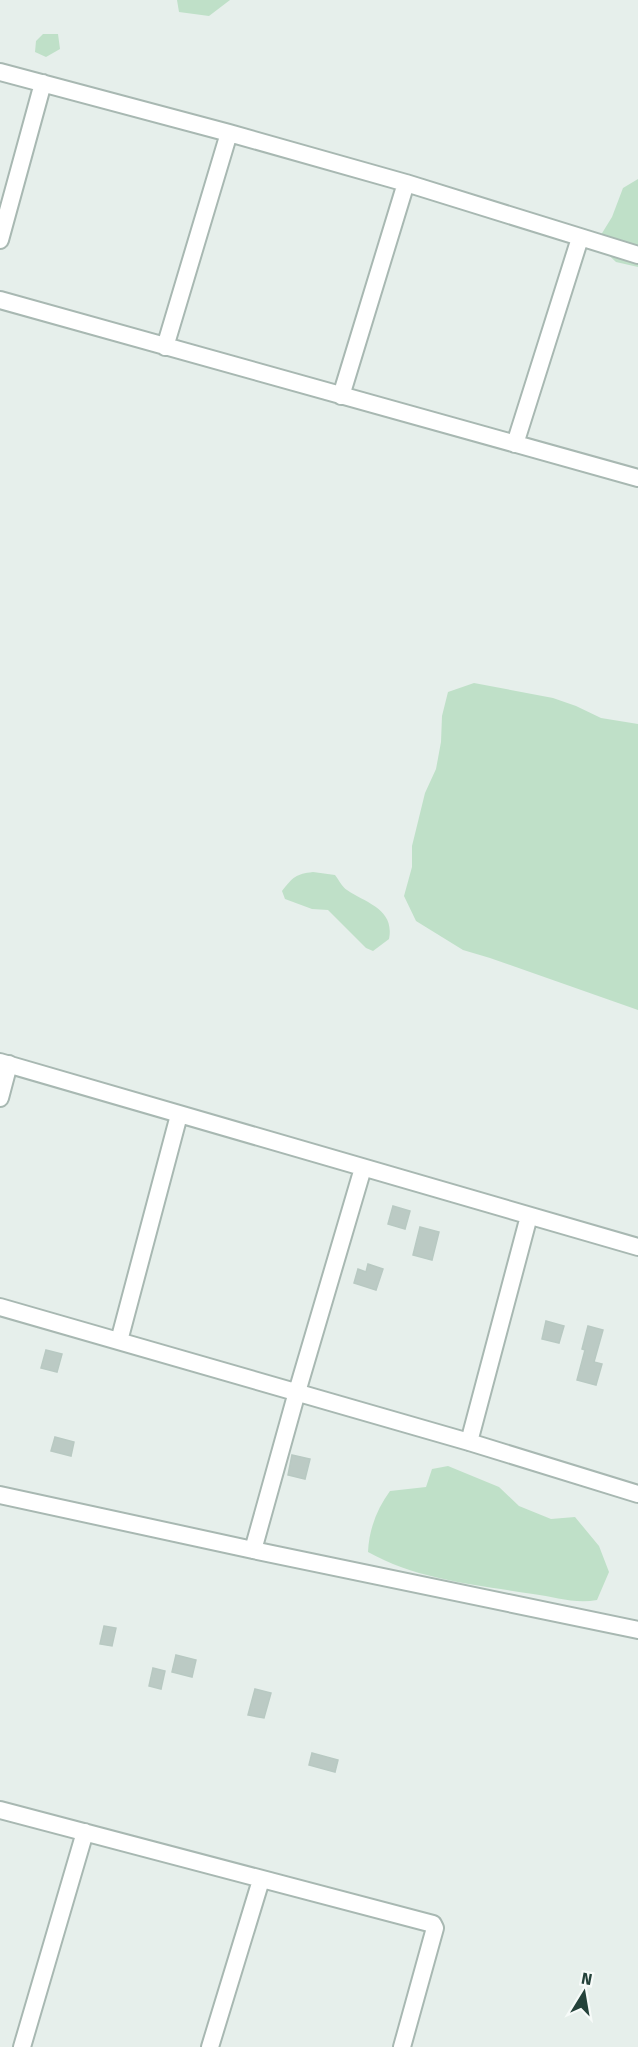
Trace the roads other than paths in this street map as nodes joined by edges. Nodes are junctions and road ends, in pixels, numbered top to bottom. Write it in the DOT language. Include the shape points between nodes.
graph roads {
  1 [pos="0,72"];
  2 [pos="43,83"];
  3 [pos="229,133"];
  4 [pos="406,183"];
  5 [pos="580,237"];
  6 [pos="0,240"];
  7 [pos="638,255"];
  8 [pos="0,300"];
  9 [pos="165,347"];
  10 [pos="341,396"];
  11 [pos="515,444"];
  12 [pos="638,478"];
  13 [pos="5,1063"];
  14 [pos="0,1098"];
  15 [pos="179,1115"];
  16 [pos="363,1168"];
  17 [pos="529,1216"];
  18 [pos="638,1247"];
  19 [pos="0,1307"];
  20 [pos="118,1341"];
  21 [pos="297,1392"];
  22 [pos="469,1442"];
  23 [pos="638,1494"];
  24 [pos="0,1495"];
  25 [pos="253,1550"];
  26 [pos="638,1630"];
  27 [pos="0,1810"];
  28 [pos="85,1832"];
  29 [pos="261,1880"];
  30 [pos="22,2047"];
  31 [pos="210,2047"];
  32 [pos="402,2047"];
  1 -- 2 [label="street"];
  2 -- 3 [label="street"];
  2 -- 6 [label="street"];
  3 -- 4 [label="street"];
  3 -- 9 [label="street"];
  4 -- 5 [label="street"];
  4 -- 10 [label="street"];
  5 -- 7 [label="street"];
  5 -- 11 [label="street"];
  8 -- 9 [label="street"];
  9 -- 10 [label="street"];
  10 -- 11 [label="street"];
  11 -- 12 [label="street"];
  13 -- 14 [label="street"];
  13 -- 15 [label="street"];
  15 -- 16 [label="street"];
  15 -- 20 [label="street"];
  16 -- 17 [label="street"];
  16 -- 21 [label="street"];
  17 -- 18 [label="street"];
  17 -- 22 [label="street"];
  19 -- 20 [label="street"];
  20 -- 21 [label="street"];
  21 -- 22 [label="street"];
  21 -- 25 [label="street"];
  22 -- 23 [label="street"];
  24 -- 25 [label="street"];
  25 -- 26 [label="street"];
  27 -- 28 [label="street"];
  28 -- 29 [label="street"];
  28 -- 30 [label="street"];
  29 -- 31 [label="street"];
  29 -- 32 [label="street" via="434,1925"];
}
